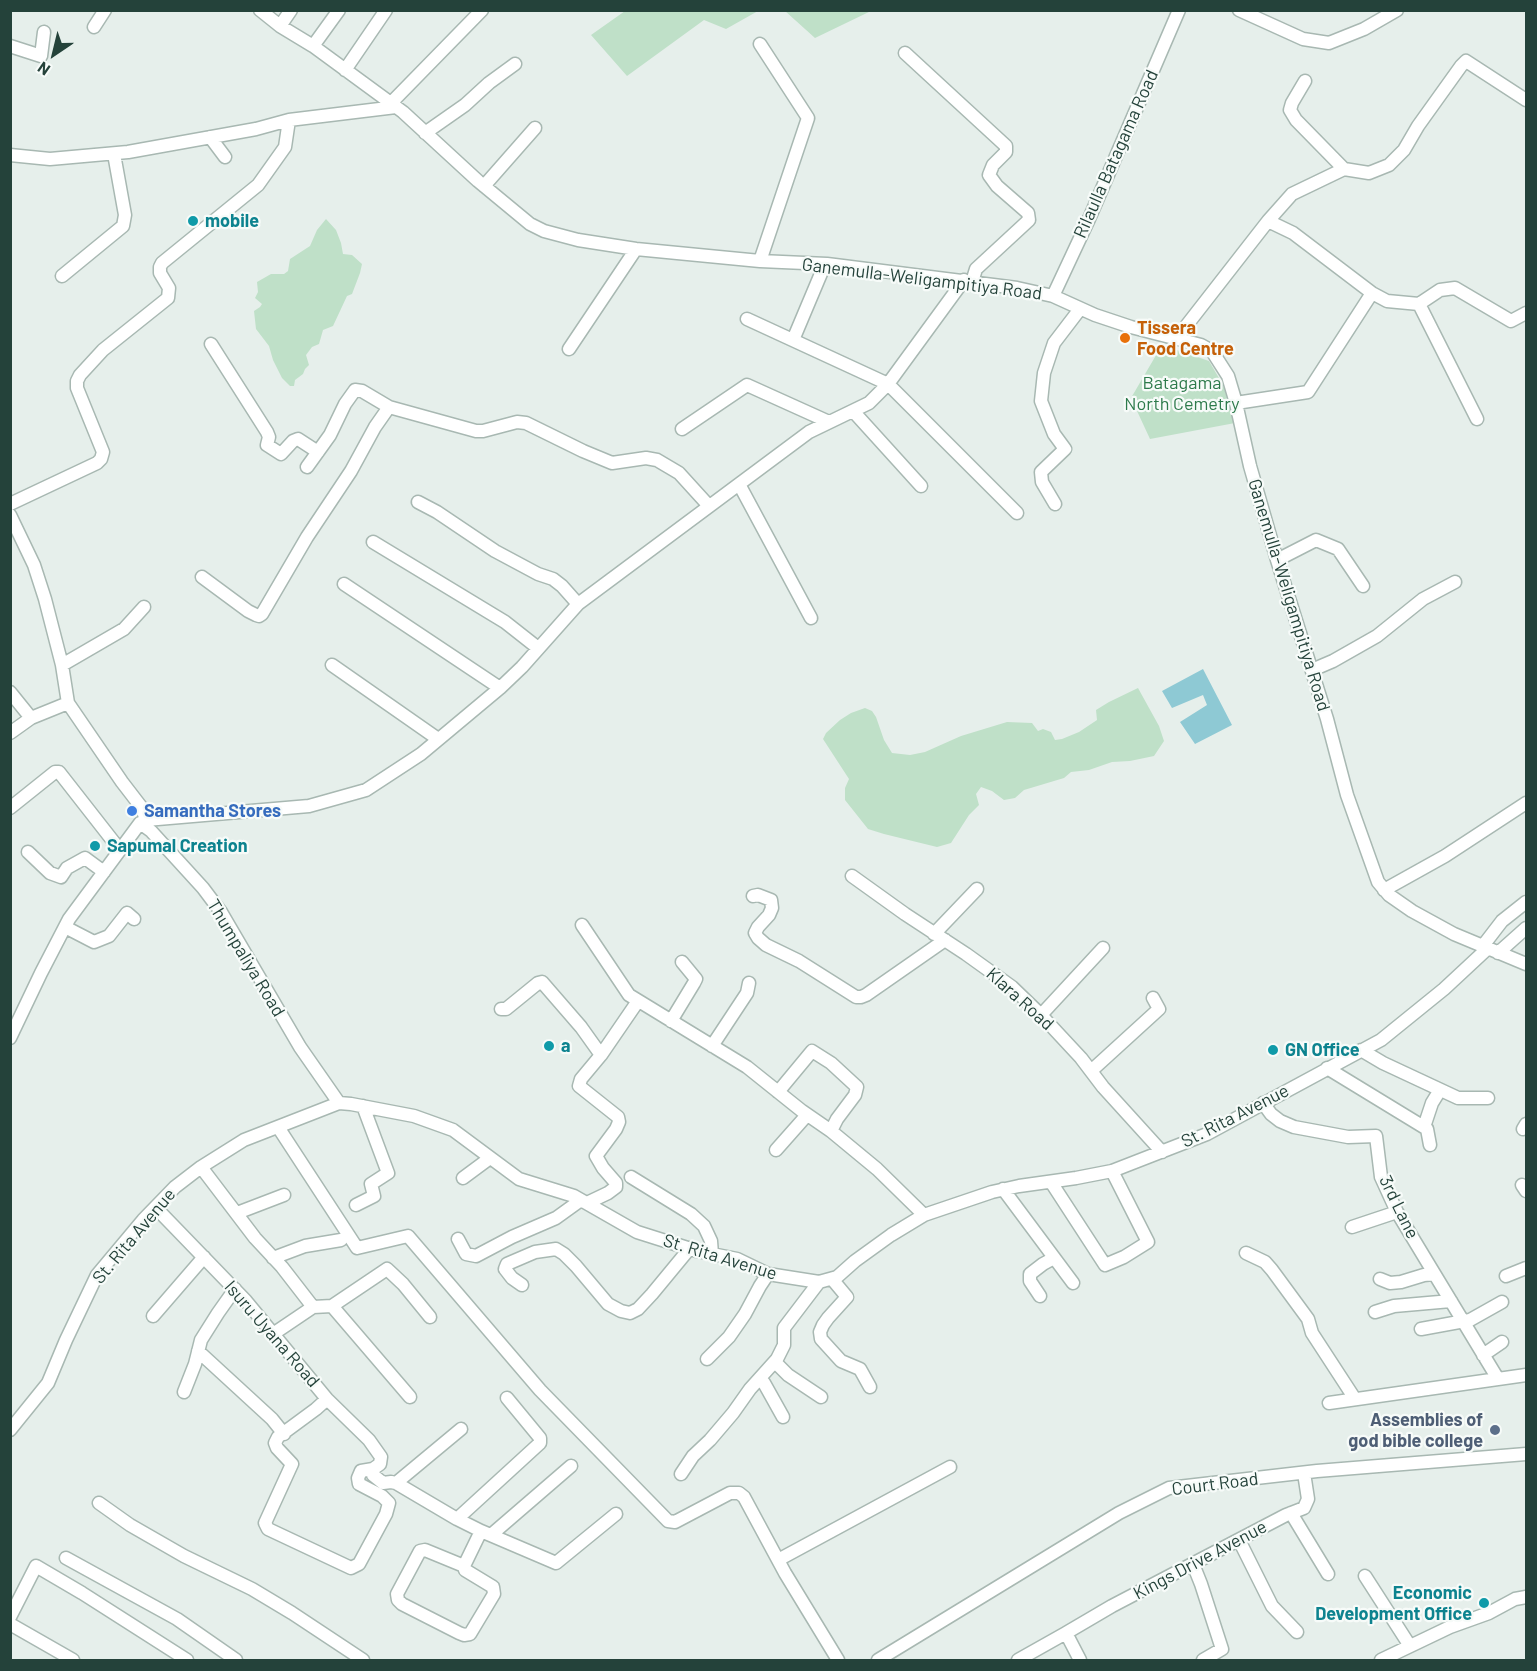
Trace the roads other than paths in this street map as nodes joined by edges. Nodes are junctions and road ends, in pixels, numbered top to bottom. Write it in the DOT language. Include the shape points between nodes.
graph roads {
  1 [pos="105,10"];
  2 [pos="260,10"];
  3 [pos="291,10"];
  4 [pos="339,10"];
  5 [pos="387,10"];
  6 [pos="482,10"];
  7 [pos="1179,10"];
  8 [pos="1239,10"];
  9 [pos="1397,10"];
  10 [pos="280,26"];
  11 [pos="94,27"];
  12 [pos="44,32"];
  13 [pos="760,44"];
  14 [pos="10,46"];
  15 [pos="313,46"];
  16 [pos="905,53"];
  17 [pos="515,64"];
  18 [pos="345,70"];
  19 [pos="1305,81"];
  20 [pos="1527,100"];
  21 [pos="394,105"];
  22 [pos="289,120"];
  23 [pos="535,128"];
  24 [pos="424,133"];
  25 [pos="210,137"];
  26 [pos="114,154"];
  27 [pos="10,155"];
  28 [pos="225,157"];
  29 [pos="1344,169"];
  30 [pos="484,186"];
  31 [pos="1268,221"];
  32 [pos="636,249"];
  33 [pos="760,261"];
  34 [pos="825,264"];
  35 [pos="62,276"];
  36 [pos="968,281"];
  37 [pos="1372,293"];
  38 [pos="1053,296"];
  39 [pos="1419,304"];
  40 [pos="1080,309"];
  41 [pos="1527,313"];
  42 [pos="747,319"];
  43 [pos="1176,339"];
  44 [pos="793,340"];
  45 [pos="211,344"];
  46 [pos="569,349"];
  47 [pos="888,384"];
  48 [pos="1236,403"];
  49 [pos="389,406"];
  50 [pos="853,411"];
  51 [pos="1477,419"];
  52 [pos="829,422"];
  53 [pos="682,429"];
  54 [pos="318,452"];
  55 [pos="307,467"];
  56 [pos="739,484"];
  57 [pos="921,486"];
  58 [pos="418,502"];
  59 [pos="10,504"];
  60 [pos="1055,504"];
  61 [pos="710,506"];
  62 [pos="1017,513"];
  63 [pos="10,515"];
  64 [pos="373,542"];
  65 [pos="1277,560"];
  66 [pos="202,577"];
  67 [pos="1455,582"];
  68 [pos="344,584"];
  69 [pos="1363,586"];
  70 [pos="578,604"];
  71 [pos="144,607"];
  72 [pos="811,618"];
  73 [pos="538,648"];
  74 [pos="62,665"];
  75 [pos="332,665"];
  76 [pos="1312,670"];
  77 [pos="500,688"];
  78 [pos="10,692"];
  79 [pos="68,703"];
  80 [pos="31,718"];
  81 [pos="10,733"];
  82 [pos="438,739"];
  83 [pos="1527,802"];
  84 [pos="10,808"];
  85 [pos="143,821"];
  86 [pos="120,850"];
  87 [pos="28,852"];
  88 [pos="104,872"];
  89 [pos="852,876"];
  90 [pos="977,889"];
  91 [pos="1384,890"];
  92 [pos="753,896"];
  93 [pos="1527,902"];
  94 [pos="134,919"];
  95 [pos="582,925"];
  96 [pos="65,927"];
  97 [pos="1527,928"];
  98 [pos="940,937"];
  99 [pos="1103,948"];
  100 [pos="1489,950"];
  101 [pos="682,962"];
  102 [pos="1527,964"];
  103 [pos="749,983"];
  104 [pos="1153,998"];
  105 [pos="638,1001"];
  106 [pos="501,1009"];
  107 [pos="1041,1015"];
  108 [pos="671,1021"];
  109 [pos="10,1038"];
  110 [pos="712,1046"];
  111 [pos="1361,1050"];
  112 [pos="601,1055"];
  113 [pos="1327,1068"];
  114 [pos="1091,1071"];
  115 [pos="1440,1090"];
  116 [pos="778,1092"];
  117 [pos="1488,1098"];
  118 [pos="339,1103"];
  119 [pos="1263,1103"];
  120 [pos="363,1106"];
  121 [pos="807,1115"];
  122 [pos="278,1127"];
  123 [pos="1424,1127"];
  124 [pos="831,1131"];
  125 [pos="1430,1144"];
  126 [pos="776,1150"];
  127 [pos="1162,1152"];
  128 [pos="490,1158"];
  129 [pos="201,1167"];
  130 [pos="1112,1170"];
  131 [pos="632,1177"];
  132 [pos="463,1178"];
  133 [pos="1051,1182"];
  134 [pos="1003,1190"];
  135 [pos="284,1195"];
  136 [pos="584,1201"];
  137 [pos="356,1205"];
  138 [pos="156,1208"];
  139 [pos="1397,1212"];
  140 [pos="237,1213"];
  141 [pos="924,1215"];
  142 [pos="1352,1227"];
  143 [pos="342,1239"];
  144 [pos="458,1239"];
  145 [pos="690,1248"];
  146 [pos="1246,1253"];
  147 [pos="712,1254"];
  148 [pos="204,1257"];
  149 [pos="273,1258"];
  150 [pos="1054,1258"];
  151 [pos="1527,1268"];
  152 [pos="768,1274"];
  153 [pos="1434,1274"];
  154 [pos="1506,1275"];
  155 [pos="1380,1279"];
  156 [pos="826,1280"];
  157 [pos="1073,1283"];
  158 [pos="522,1285"];
  159 [pos="235,1289"];
  160 [pos="1040,1296"];
  161 [pos="1451,1300"];
  162 [pos="1503,1302"];
  163 [pos="332,1306"];
  164 [pos="313,1307"];
  165 [pos="1375,1311"];
  166 [pos="153,1316"];
  167 [pos="430,1317"];
  168 [pos="1463,1320"];
  169 [pos="1421,1329"];
  170 [pos="273,1334"];
  171 [pos="1502,1342"];
  172 [pos="198,1351"];
  173 [pos="1484,1355"];
  174 [pos="706,1359"];
  175 [pos="775,1362"];
  176 [pos="1527,1375"];
  177 [pos="759,1379"];
  178 [pos="1498,1380"];
  179 [pos="870,1387"];
  180 [pos="184,1392"];
  181 [pos="410,1397"];
  182 [pos="821,1397"];
  183 [pos="507,1398"];
  184 [pos="327,1399"];
  185 [pos="1355,1400"];
  186 [pos="1329,1403"];
  187 [pos="783,1417"];
  188 [pos="461,1429"];
  189 [pos="10,1430"];
  190 [pos="285,1434"];
  191 [pos="1527,1454"];
  192 [pos="571,1466"];
  193 [pos="376,1467"];
  194 [pos="950,1467"];
  195 [pos="1304,1473"];
  196 [pos="681,1474"];
  197 [pos="396,1483"];
  198 [pos="99,1503"];
  199 [pos="1291,1513"];
  200 [pos="616,1514"];
  201 [pos="457,1519"];
  202 [pos="486,1533"];
  203 [pos="1239,1540"];
  204 [pos="66,1558"];
  205 [pos="778,1560"];
  206 [pos="1193,1564"];
  207 [pos="464,1566"];
  208 [pos="1328,1574"];
  209 [pos="1365,1576"];
  210 [pos="1527,1597"];
  211 [pos="10,1617"];
  212 [pos="10,1624"];
  213 [pos="1296,1632"];
  214 [pos="1066,1633"];
  215 [pos="1410,1646"];
  216 [pos="73,1660"];
  217 [pos="187,1660"];
  218 [pos="236,1660"];
  219 [pos="363,1660"];
  220 [pos="838,1660"];
  221 [pos="878,1660"];
  222 [pos="1017,1660"];
  223 [pos="1080,1660"];
  224 [pos="1205,1660"];
  225 [pos="1381,1660"];
  1 -- 11 [label="street"];
  2 -- 10 [label="street, Ganemulla-Weligampitiya Road"];
  3 -- 10 [label="street"];
  4 -- 15 [label="street"];
  5 -- 18 [label="street"];
  6 -- 21 [label="street"];
  7 -- 38 [label="street, Rilaulla Batagama Road"];
  8 -- 9 [label="street" via="1304,39 1329,44"];
  10 -- 15 [label="street, Ganemulla-Weligampitiya Road"];
  12 -- 14 [label="street" via="41,56"];
  13 -- 33 [label="street" via="808,118"];
  15 -- 18 [label="street, Ganemulla-Weligampitiya Road"];
  16 -- 36 [label="street" via="1006,146 989,175 1028,213 1029,220"];
  17 -- 24 [label="street"];
  18 -- 21 [label="street, Ganemulla-Weligampitiya Road"];
  19 -- 29 [label="street" via="1290,110"];
  20 -- 29 [label="street" via="1466,61 1404,150 1389,165 1369,173"];
  21 -- 22 [label="street"];
  21 -- 24 [label="street, Ganemulla-Weligampitiya Road"];
  22 -- 25 [label="street"];
  22 -- 59 [label="street" via="285,147 258,185 162,263 160,273 169,288 168,298 103,350 80,375 76,384 103,452 101,459"];
  23 -- 30 [label="street"];
  24 -- 30 [label="street, Ganemulla-Weligampitiya Road"];
  25 -- 26 [label="street"];
  25 -- 28 [label="street"];
  26 -- 27 [label="street" via="50,159"];
  26 -- 35 [label="street" via="125,215 123,226"];
  29 -- 31 [label="street" via="1292,194"];
  30 -- 32 [label="street, Ganemulla-Weligampitiya Road" via="544,231"];
  31 -- 37 [label="street" via="1293,233"];
  31 -- 43 [label="street"];
  32 -- 33 [label="street, Ganemulla-Weligampitiya Road"];
  32 -- 46 [label="street"];
  33 -- 34 [label="street, Ganemulla-Weligampitiya Road"];
  34 -- 36 [label="street, Ganemulla-Weligampitiya Road"];
  34 -- 44 [label="street"];
  36 -- 38 [label="street, Ganemulla-Weligampitiya Road"];
  36 -- 47 [label="street"];
  37 -- 39 [label="street" via="1387,301"];
  37 -- 48 [label="street" via="1308,392"];
  38 -- 40 [label="street, Ganemulla-Weligampitiya Road"];
  39 -- 41 [label="street" via="1440,290 1455,288 1511,321"];
  39 -- 51 [label="street"];
  40 -- 43 [label="street, Ganemulla-Weligampitiya Road"];
  40 -- 60 [label="street" via="1054,343 1044,373 1041,400 1054,434 1065,448 1041,472 1042,482"];
  42 -- 44 [label="street"];
  43 -- 48 [label="street, Ganemulla-Weligampitiya Road" via="1212,351 1228,376"];
  44 -- 47 [label="street"];
  45 -- 54 [label="street" via="267,432 267,445 281,454 298,439"];
  47 -- 50 [label="street" via="869,403"];
  47 -- 62 [label="street"];
  48 -- 65 [label="street, Ganemulla-Weligampitiya Road"];
  49 -- 54 [label="street" via="356,390"];
  49 -- 61 [label="street" via="476,431 526,423 612,463 657,460 679,473"];
  49 -- 66 [label="street" via="262,614 248,611"];
  50 -- 52 [label="street"];
  50 -- 57 [label="street"];
  52 -- 53 [label="street" via="747,385"];
  52 -- 56 [label="street" via="809,432"];
  54 -- 55 [label="street"];
  56 -- 61 [label="street"];
  56 -- 72 [label="street"];
  58 -- 70 [label="street" via="495,551 553,579"];
  61 -- 70 [label="street"];
  63 -- 74 [label="street" via="40,582"];
  64 -- 73 [label="street" via="505,622"];
  65 -- 69 [label="street" via="1316,540 1338,549"];
  65 -- 76 [label="street, Ganemulla-Weligampitiya Road"];
  67 -- 76 [label="street" via="1423,599 1377,636"];
  68 -- 77 [label="street"];
  70 -- 73 [label="street"];
  71 -- 74 [label="street" via="124,629"];
  73 -- 77 [label="street"];
  74 -- 79 [label="street"];
  75 -- 82 [label="street"];
  76 -- 91 [label="street, Ganemulla-Weligampitiya Road" via="1347,795"];
  77 -- 82 [label="street"];
  78 -- 80 [label="street"];
  79 -- 80 [label="street"];
  79 -- 85 [label="street, Thumpaliya Road" via="142,808"];
  80 -- 81 [label="street"];
  82 -- 85 [label="street" via="366,790 338,799 309,806"];
  83 -- 91 [label="street" via="1445,856"];
  84 -- 86 [label="street" via="59,772"];
  85 -- 86 [label="street"];
  85 -- 118 [label="street, Thumpaliya Road" via="221,912 300,1047"];
  86 -- 88 [label="street"];
  87 -- 88 [label="street" via="50,873 61,877 67,868 85,858"];
  88 -- 96 [label="street"];
  89 -- 98 [label="street, Klara Road"];
  90 -- 98 [label="street"];
  91 -- 100 [label="street, Ganemulla-Weligampitiya Road" via="1412,911"];
  92 -- 98 [label="street" via="771,900 772,908 755,933 758,938 856,997 866,995"];
  93 -- 100 [label="street" via="1502,921"];
  94 -- 96 [label="street" via="127,913 109,936 94,942"];
  95 -- 105 [label="street" via="629,995"];
  96 -- 109 [label="street"];
  97 -- 100 [label="street"];
  98 -- 107 [label="street, Klara Road" via="1012,987"];
  99 -- 107 [label="street"];
  100 -- 102 [label="street, Ganemulla-Weligampitiya Road"];
  100 -- 111 [label="street, St. Rita Avenue" via="1381,1040"];
  101 -- 108 [label="street" via="696,979"];
  103 -- 110 [label="street" via="747,993"];
  104 -- 114 [label="street" via="1159,1009"];
  105 -- 108 [label="street"];
  105 -- 112 [label="street"];
  106 -- 112 [label="street" via="542,982"];
  107 -- 114 [label="street, Klara Road"];
  108 -- 110 [label="street"];
  110 -- 116 [label="street"];
  111 -- 113 [label="street, St. Rita Avenue"];
  111 -- 115 [label="street"];
  112 -- 136 [label="street" via="579,1086 618,1117 616,1129 596,1156 616,1187"];
  113 -- 119 [label="street, St. Rita Avenue"];
  113 -- 123 [label="street"];
  114 -- 127 [label="street, Klara Road"];
  115 -- 117 [label="street" via="1458,1098"];
  115 -- 123 [label="street"];
  116 -- 121 [label="street"];
  116 -- 124 [label="street" via="812,1051 831,1063 857,1087"];
  118 -- 120 [label="street, St. Rita Avenue"];
  118 -- 122 [label="street, St. Rita Avenue"];
  119 -- 127 [label="street, St. Rita Avenue" via="1207,1134"];
  119 -- 139 [label="street, 3rd Lane" via="1271,1114 1294,1127 1348,1137 1376,1136 1381,1177"];
  120 -- 128 [label="street, St. Rita Avenue" via="414,1116 453,1130"];
  120 -- 137 [label="street" via="388,1173 371,1184 374,1196"];
  121 -- 124 [label="street"];
  121 -- 126 [label="street"];
  122 -- 129 [label="street, St. Rita Avenue" via="244,1140"];
  122 -- 205 [label="street" via="357,1248 408,1236 540,1390 668,1521 675,1522 730,1493 739,1493"];
  123 -- 125 [label="street"];
  124 -- 141 [label="street"];
  127 -- 130 [label="street, St. Rita Avenue"];
  128 -- 132 [label="street"];
  128 -- 136 [label="street, St. Rita Avenue" via="519,1179"];
  129 -- 138 [label="street, St. Rita Avenue"];
  129 -- 140 [label="street"];
  130 -- 133 [label="street, St. Rita Avenue"];
  130 -- 133 [label="street" via="1148,1242 1105,1265"];
  131 -- 147 [label="street" via="704,1226"];
  133 -- 134 [label="street, St. Rita Avenue"];
  134 -- 141 [label="street, St. Rita Avenue"];
  134 -- 150 [label="street"];
  135 -- 140 [label="street"];
  136 -- 144 [label="street" via="476,1256 466,1254"];
  136 -- 145 [label="street, St. Rita Avenue" via="637,1232"];
  138 -- 148 [label="street, Isuru Uyana Road"];
  138 -- 189 [label="street, St. Rita Avenue" via="97,1275 48,1383"];
  139 -- 142 [label="street"];
  139 -- 153 [label="street, 3rd Lane"];
  140 -- 149 [label="street"];
  141 -- 156 [label="street, St. Rita Avenue" via="837,1277"];
  143 -- 149 [label="street" via="305,1246"];
  145 -- 147 [label="street, St. Rita Avenue"];
  145 -- 158 [label="street" via="645,1302 630,1313 608,1304 556,1249 535,1252 507,1264 505,1269"];
  146 -- 185 [label="street" via="1272,1270 1308,1319 1312,1333"];
  147 -- 152 [label="street, St. Rita Avenue" via="737,1259"];
  148 -- 159 [label="street, Isuru Uyana Road"];
  148 -- 166 [label="street"];
  149 -- 164 [label="street"];
  150 -- 157 [label="street"];
  150 -- 160 [label="street" via="1030,1274"];
  151 -- 154 [label="street"];
  152 -- 156 [label="street, St. Rita Avenue"];
  152 -- 174 [label="street" via="746,1314"];
  153 -- 155 [label="street" via="1401,1282"];
  153 -- 161 [label="street, 3rd Lane"];
  156 -- 175 [label="street" via="784,1328 784,1345"];
  156 -- 179 [label="street" via="847,1297 828,1318 820,1332 821,1339 841,1360 860,1369"];
  159 -- 170 [label="street, Isuru Uyana Road"];
  159 -- 172 [label="street" via="208,1328"];
  161 -- 165 [label="street"];
  161 -- 168 [label="street, 3rd Lane"];
  162 -- 168 [label="street"];
  163 -- 164 [label="street"];
  163 -- 167 [label="street" via="387,1269"];
  163 -- 181 [label="street"];
  164 -- 170 [label="street"];
  168 -- 169 [label="street"];
  168 -- 173 [label="street, 3rd Lane"];
  170 -- 184 [label="street, Isuru Uyana Road"];
  171 -- 173 [label="street"];
  172 -- 180 [label="street"];
  172 -- 190 [label="street"];
  173 -- 178 [label="street, 3rd Lane"];
  175 -- 177 [label="street"];
  175 -- 182 [label="street" via="788,1376"];
  176 -- 178 [label="street"];
  177 -- 187 [label="street"];
  177 -- 196 [label="street"];
  178 -- 185 [label="street"];
  183 -- 201 [label="street" via="540,1443"];
  184 -- 190 [label="street"];
  184 -- 193 [label="street, Isuru Uyana Road" via="369,1440 381,1457"];
  185 -- 186 [label="street"];
  188 -- 197 [label="street"];
  190 -- 193 [label="street" via="275,1443 292,1464 265,1523 268,1528 351,1568 359,1564 389,1503 359,1484 362,1472"];
  191 -- 195 [label="street, Court Road"];
  192 -- 202 [label="street"];
  193 -- 197 [label="street" via="373,1475 378,1480"];
  194 -- 205 [label="street"];
  195 -- 199 [label="street, Kings Drive Avenue" via="1308,1499 1304,1508"];
  195 -- 221 [label="street, Court Road" via="1169,1488 1119,1513"];
  197 -- 201 [label="street"];
  198 -- 219 [label="street" via="175,1551 252,1588"];
  199 -- 203 [label="street, Kings Drive Avenue"];
  199 -- 208 [label="street"];
  200 -- 202 [label="street" via="556,1563"];
  201 -- 202 [label="street"];
  202 -- 207 [label="street"];
  203 -- 206 [label="street, Kings Drive Avenue"];
  203 -- 213 [label="street" via="1272,1606"];
  204 -- 218 [label="street" via="177,1619"];
  205 -- 220 [label="street"];
  206 -- 214 [label="street, Kings Drive Avenue"];
  206 -- 224 [label="street" via="1222,1649"];
  207 -- 207 [label="street" via="493,1587 494,1594 470,1634 459,1633 398,1600 420,1551"];
  209 -- 215 [label="street"];
  210 -- 215 [label="street"];
  211 -- 217 [label="street" via="36,1566"];
  212 -- 216 [label="street"];
  214 -- 222 [label="street, Kings Drive Avenue"];
  214 -- 223 [label="street"];
  215 -- 225 [label="street"];
}
